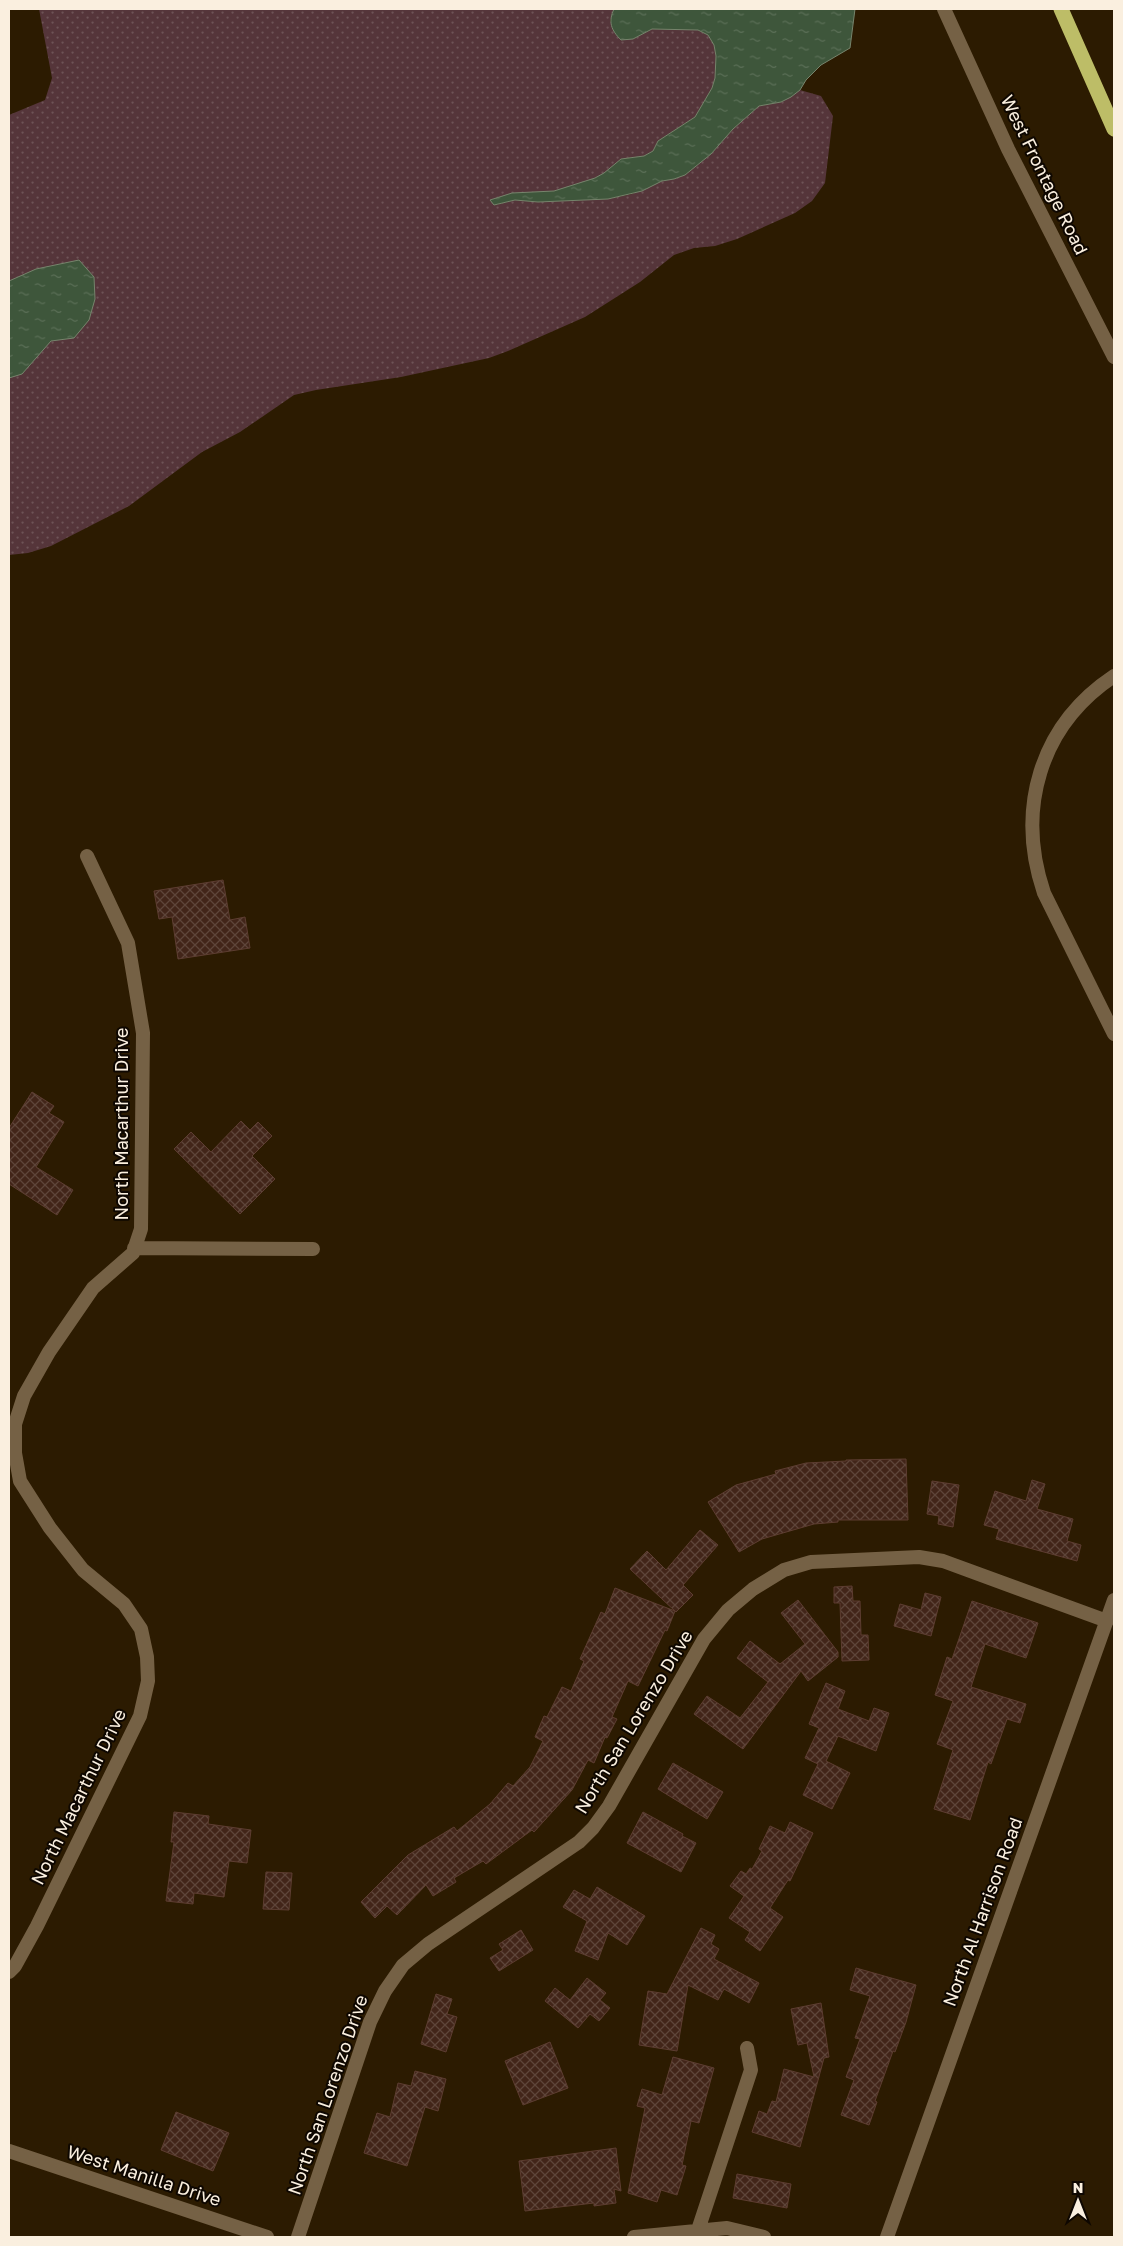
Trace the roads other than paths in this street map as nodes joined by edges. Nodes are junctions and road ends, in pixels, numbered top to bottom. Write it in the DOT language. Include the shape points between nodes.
graph roads {
  1 [pos="944,9"];
  2 [pos="1061,9"];
  3 [pos="1114,129"];
  4 [pos="1114,357"];
  5 [pos="1114,676"];
  6 [pos="88,856"];
  7 [pos="1114,1034"];
  8 [pos="134,1248"];
  9 [pos="313,1249"];
  10 [pos="1114,1600"];
  11 [pos="1107,1621"];
  12 [pos="9,1972"];
  13 [pos="748,2048"];
  14 [pos="9,2151"];
  15 [pos="698,2230"];
  16 [pos="655,2236"];
  17 [pos="267,2237"];
  18 [pos="298,2237"];
  19 [pos="634,2237"];
  20 [pos="764,2237"];
  21 [pos="887,2237"];
  1 -- 4 [label="street, West Frontage Road" via="1008,149"];
  2 -- 3 [label="highway"];
  5 -- 7 [label="street" via="1073,712 1050,748 1036,788 1031,831 1044,893"];
  6 -- 8 [label="street, North Macarthur Drive" via="128,943 143,1033 141,1229"];
  8 -- 9 [label="street"];
  8 -- 12 [label="street, North Macarthur Drive" via="93,1288 49,1352 24,1396 15,1424 15,1453 20,1481 50,1528 83,1570 124,1604 141,1629 148,1681 140,1716 37,1926"];
  10 -- 11 [label="street, North Al Harrison Road"];
  11 -- 18 [label="street, North San Lorenzo Drive" via="975,1571 919,1557 811,1562 784,1570 753,1589 728,1610 704,1639 593,1828 579,1842 428,1944 403,1965 370,2022"];
  11 -- 21 [label="street, North Al Harrison Road"];
  13 -- 15 [label="street" via="751,2070"];
  14 -- 17 [label="street, West Manilla Drive"];
  15 -- 16 [label="street"];
  15 -- 20 [label="street" via="728,2228"];
  16 -- 19 [label="street"];
}
